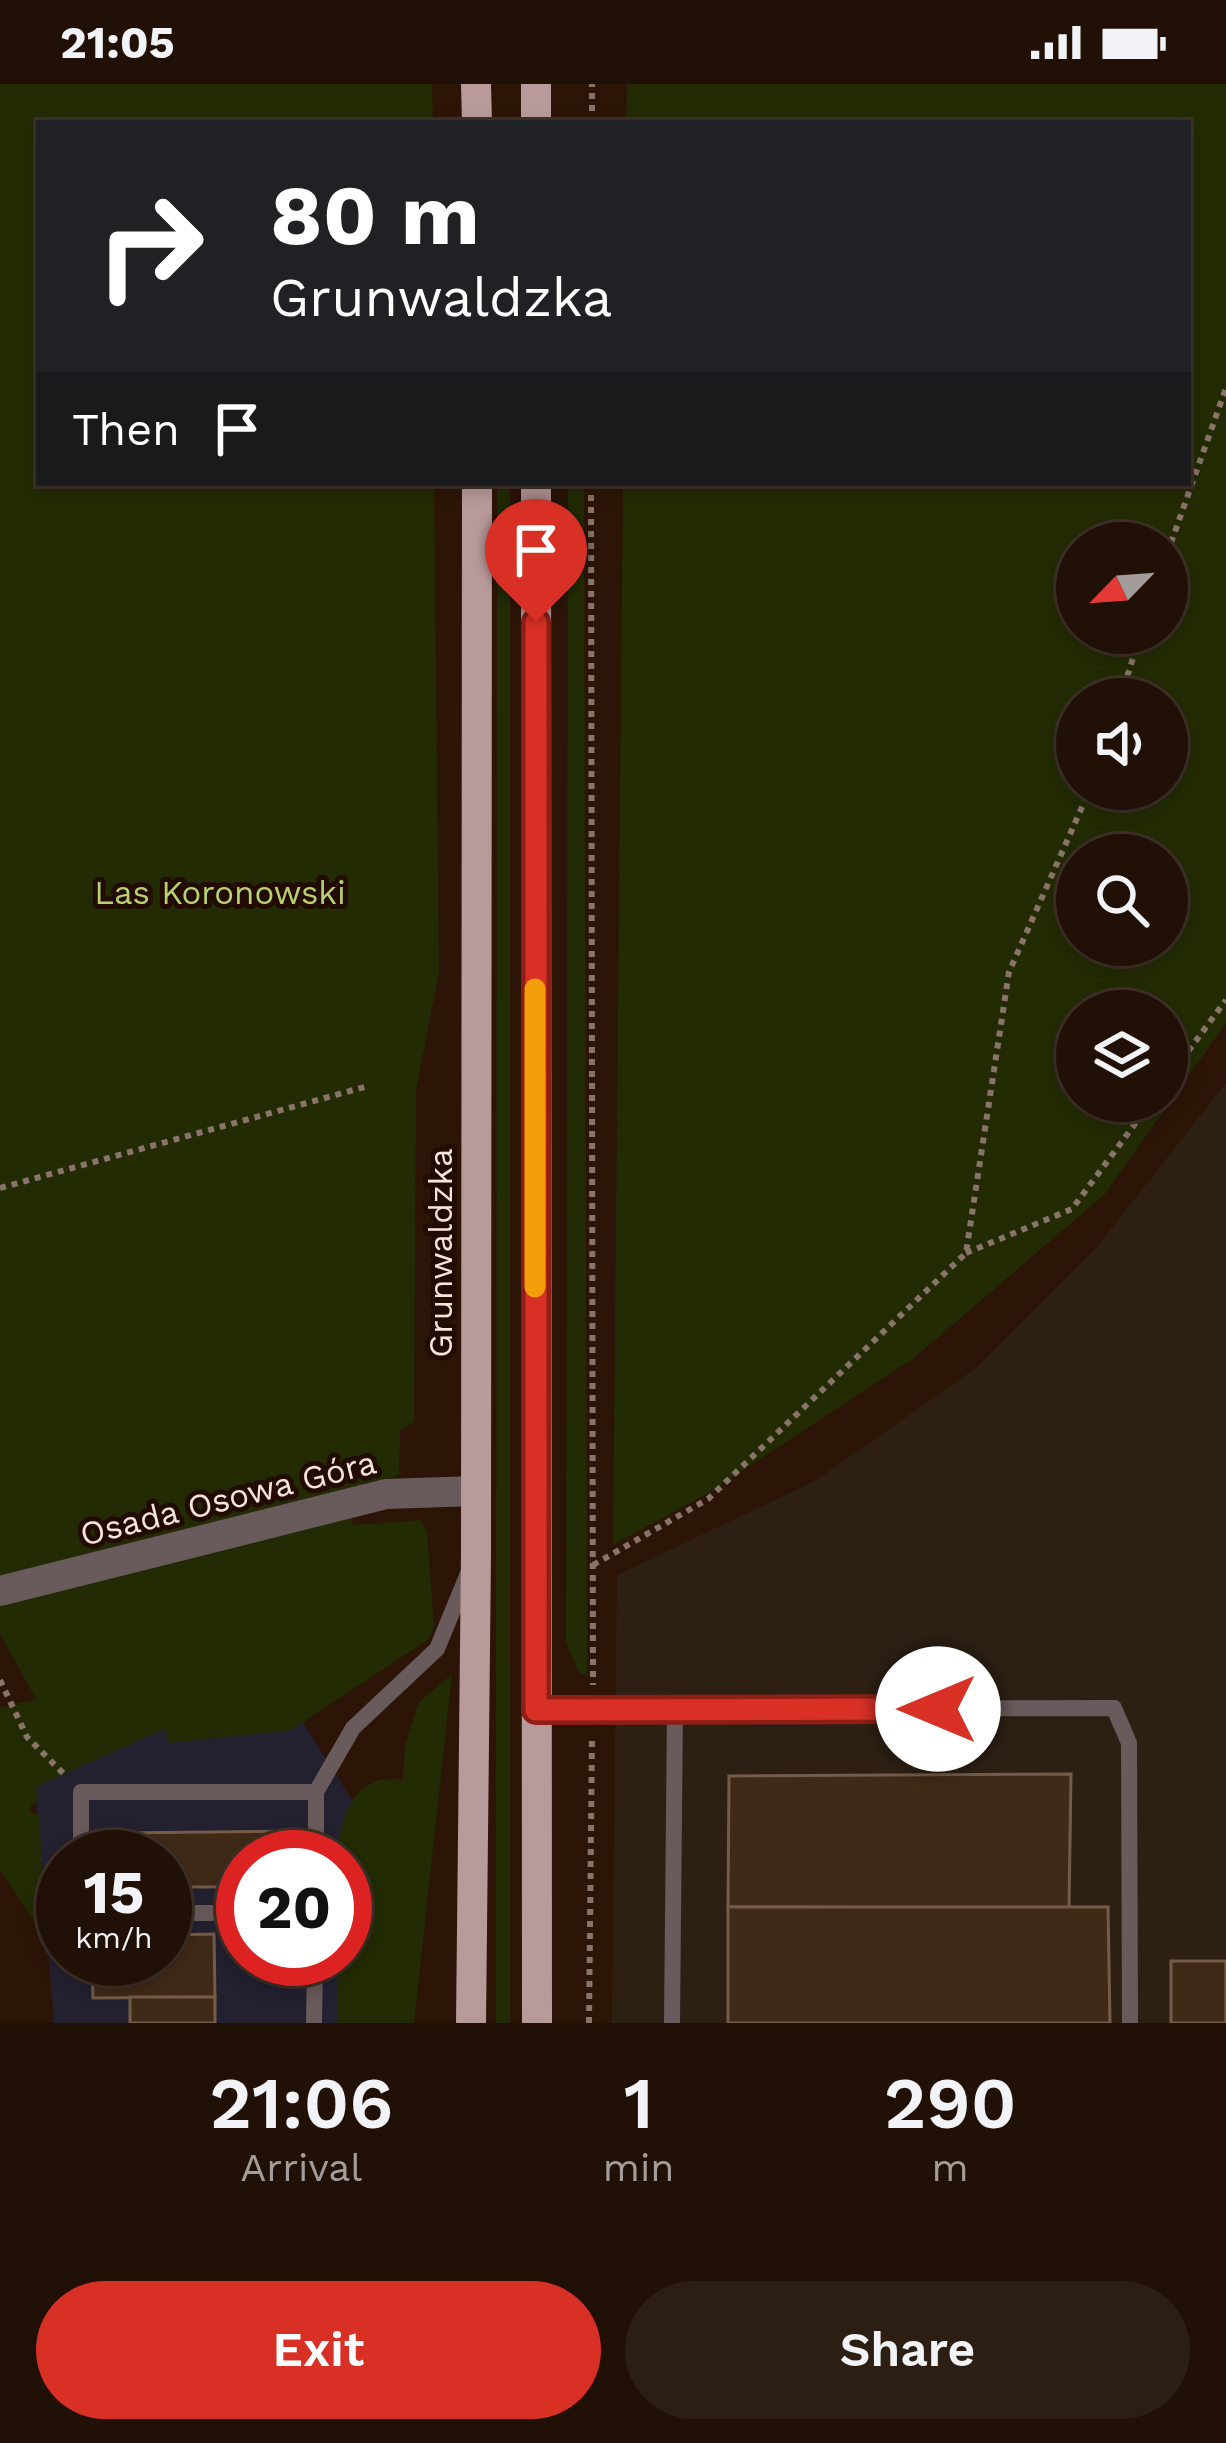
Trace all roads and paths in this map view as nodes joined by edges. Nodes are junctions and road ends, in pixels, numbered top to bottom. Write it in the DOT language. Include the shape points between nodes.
graph roads {
  1 [pos="476,84"];
  2 [pos="536,84"];
  3 [pos="592,84"];
  4 [pos="476,120"];
  5 [pos="536,120"];
  6 [pos="592,120"];
  7 [pos="1226,388"];
  8 [pos="477,486"];
  9 [pos="536,486"];
  10 [pos="591,486"];
  11 [pos="1178,522"];
  12 [pos="1081,810"];
  13 [pos="1226,1000"];
  14 [pos="1188,1052"];
  15 [pos="368,1087"];
  16 [pos="1136,1122"];
  17 [pos="0,1189"];
  18 [pos="965,1252"];
  19 [pos="476,1491"];
  20 [pos="476,1554"];
  21 [pos="592,1565"];
  22 [pos="0,1591"];
  23 [pos="0,1681"];
  24 [pos="536,1710"];
  25 [pos="592,1710"];
  26 [pos="675,1710"];
  27 [pos="81,1792"];
  28 [pos="316,1792"];
  29 [pos="82,1830"];
  30 [pos="316,1830"];
  31 [pos="315,1986"];
  32 [pos="314,2023"];
  33 [pos="471,2023"];
  34 [pos="537,2023"];
  35 [pos="589,2023"];
  36 [pos="672,2023"];
  37 [pos="1130,2023"];
  1 -- 4 [label="main road"];
  2 -- 5 [label="main road"];
  3 -- 6 [label="path"];
  7 -- 11 [label="path"];
  8 -- 19 [label="main road, Grunwaldzka"];
  9 -- 24 [label="main road"];
  10 -- 21 [label="path"];
  12 -- 18 [label="path" via="1010,973"];
  13 -- 14 [label="path"];
  15 -- 17 [label="path"];
  16 -- 18 [label="path" via="1072,1209"];
  18 -- 21 [label="path" via="708,1499"];
  19 -- 20 [label="main road, Grunwaldzka"];
  19 -- 22 [label="street, Osada Osowa Góra" via="386,1494"];
  20 -- 28 [label="lane" via="437,1649 353,1728"];
  20 -- 33 [label="main road, Grunwaldzka"];
  21 -- 25 [label="path"];
  23 -- 27 [label="path" via="27,1737"];
  24 -- 25 [label="lane"];
  24 -- 34 [label="main road"];
  25 -- 26 [label="lane"];
  25 -- 35 [label="path"];
  26 -- 36 [label="lane"];
  26 -- 37 [label="lane" via="1114,1708 1129,1743"];
  27 -- 28 [label="lane"];
  27 -- 29 [label="lane"];
  28 -- 30 [label="lane"];
  31 -- 32 [label="lane"];
}
